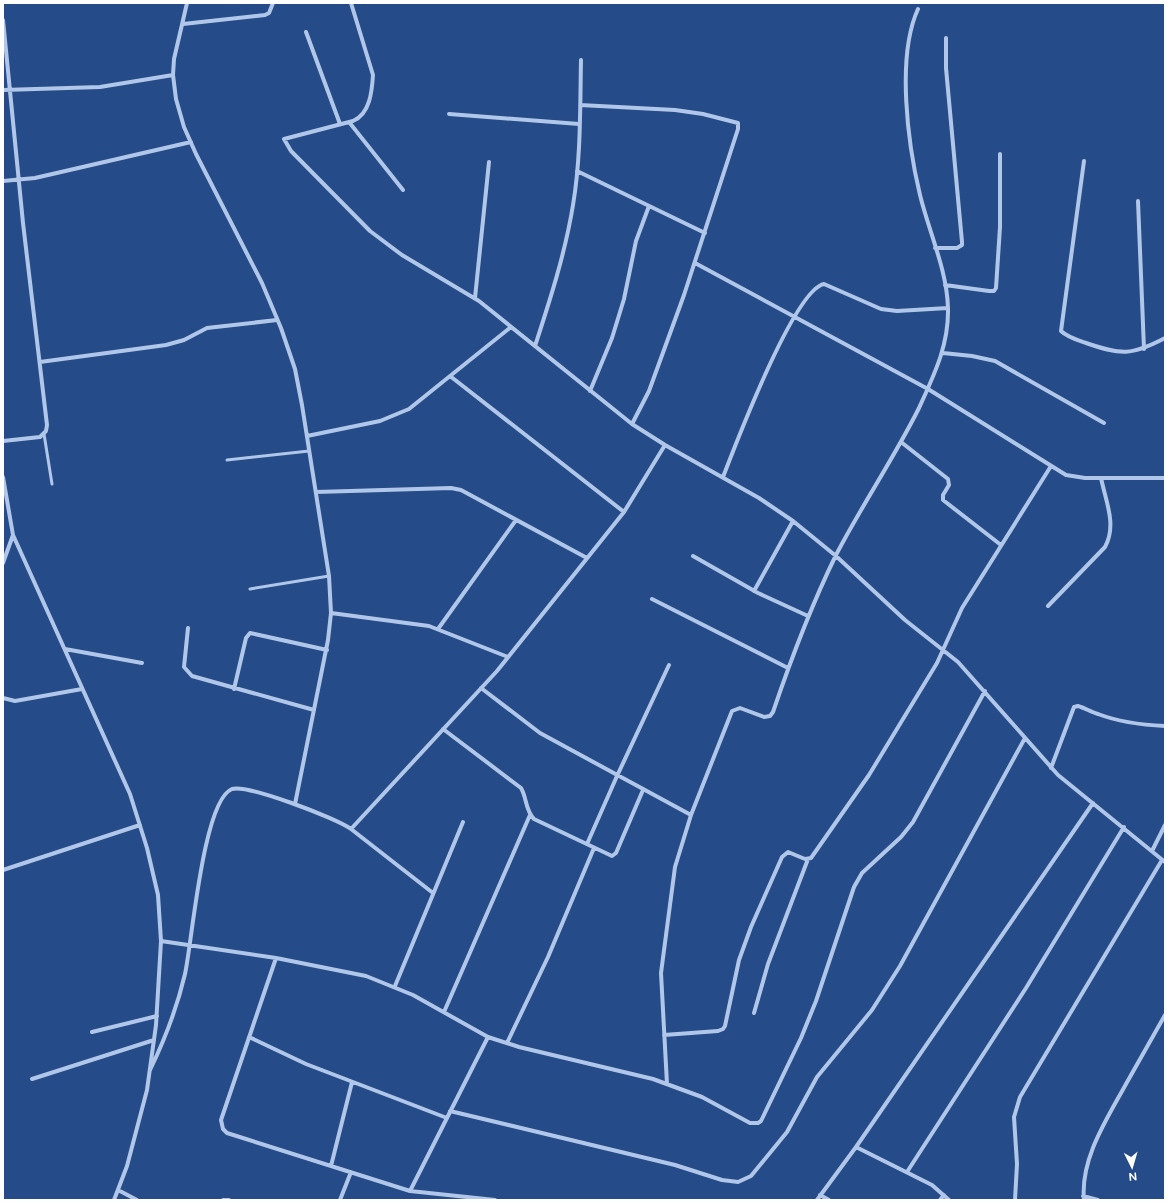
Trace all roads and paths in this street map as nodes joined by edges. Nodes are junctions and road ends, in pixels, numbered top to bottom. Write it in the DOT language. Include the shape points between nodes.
graph roads {
  1 [pos="187,3"];
  2 [pos="273,3"];
  3 [pos="351,3"];
  4 [pos="918,9"];
  5 [pos="3,20"];
  6 [pos="183,24"];
  7 [pos="306,32"];
  8 [pos="946,38"];
  9 [pos="581,60"];
  10 [pos="173,75"];
  11 [pos="3,90"];
  12 [pos="10,90"];
  13 [pos="580,105"];
  14 [pos="449,114"];
  15 [pos="349,122"];
  16 [pos="340,124"];
  17 [pos="579,124"];
  18 [pos="191,142"];
  19 [pos="1000,154"];
  20 [pos="1084,161"];
  21 [pos="489,162"];
  22 [pos="577,171"];
  23 [pos="19,180"];
  24 [pos="3,181"];
  25 [pos="403,190"];
  26 [pos="1138,201"];
  27 [pos="649,206"];
  28 [pos="704,233"];
  29 [pos="935,248"];
  30 [pos="695,263"];
  31 [pos="945,285"];
  32 [pos="475,298"];
  33 [pos="948,308"];
  34 [pos="795,317"];
  35 [pos="277,320"];
  36 [pos="511,327"];
  37 [pos="1165,338"];
  38 [pos="535,346"];
  39 [pos="1144,349"];
  40 [pos="943,353"];
  41 [pos="40,362"];
  42 [pos="450,376"];
  43 [pos="928,389"];
  44 [pos="590,391"];
  45 [pos="1104,423"];
  46 [pos="632,424"];
  47 [pos="44,434"];
  48 [pos="307,436"];
  49 [pos="3,441"];
  50 [pos="901,442"];
  51 [pos="665,445"];
  52 [pos="310,451"];
  53 [pos="227,460"];
  54 [pos="1051,466"];
  55 [pos="3,477"];
  56 [pos="723,477"];
  57 [pos="1101,478"];
  58 [pos="1165,478"];
  59 [pos="52,484"];
  60 [pos="316,492"];
  61 [pos="624,512"];
  62 [pos="516,520"];
  63 [pos="793,522"];
  64 [pos="14,535"];
  65 [pos="1001,545"];
  66 [pos="693,556"];
  67 [pos="836,556"];
  68 [pos="587,558"];
  69 [pos="3,563"];
  70 [pos="329,576"];
  71 [pos="250,589"];
  72 [pos="754,591"];
  73 [pos="652,599"];
  74 [pos="1048,606"];
  75 [pos="331,612"];
  76 [pos="808,616"];
  77 [pos="188,628"];
  78 [pos="438,629"];
  79 [pos="65,649"];
  80 [pos="326,650"];
  81 [pos="944,650"];
  82 [pos="508,657"];
  83 [pos="142,663"];
  84 [pos="669,665"];
  85 [pos="788,668"];
  86 [pos="481,688"];
  87 [pos="82,689"];
  88 [pos="234,689"];
  89 [pos="985,691"];
  90 [pos="3,698"];
  91 [pos="314,710"];
  92 [pos="1165,726"];
  93 [pos="443,729"];
  94 [pos="1025,738"];
  95 [pos="1051,768"];
  96 [pos="617,776"];
  97 [pos="643,790"];
  98 [pos="1093,803"];
  99 [pos="295,804"];
  100 [pos="530,815"];
  101 [pos="691,815"];
  102 [pos="463,822"];
  103 [pos="140,825"];
  104 [pos="1165,825"];
  105 [pos="1124,827"];
  106 [pos="351,829"];
  107 [pos="587,844"];
  108 [pos="594,848"];
  109 [pos="1152,851"];
  110 [pos="808,859"];
  111 [pos="1164,861"];
  112 [pos="3,870"];
  113 [pos="434,893"];
  114 [pos="161,941"];
  115 [pos="189,945"];
  116 [pos="276,958"];
  117 [pos="395,986"];
  118 [pos="444,1012"];
  119 [pos="754,1013"];
  120 [pos="1165,1015"];
  121 [pos="157,1016"];
  122 [pos="92,1032"];
  123 [pos="664,1035"];
  124 [pos="488,1037"];
  125 [pos="249,1038"];
  126 [pos="154,1040"];
  127 [pos="507,1043"];
  128 [pos="150,1070"];
  129 [pos="32,1080"];
  130 [pos="352,1082"];
  131 [pos="667,1084"];
  132 [pos="450,1111"];
  133 [pos="447,1118"];
  134 [pos="856,1146"];
  135 [pos="330,1166"];
  136 [pos="351,1172"];
  137 [pos="907,1172"];
  138 [pos="118,1190"];
  139 [pos="410,1191"];
  140 [pos="820,1195"];
  141 [pos="944,1195"];
  142 [pos="1083,1198"];
  143 [pos="481,1199"];
  144 [pos="114,1200"];
  145 [pos="137,1200"];
  146 [pos="223,1200"];
  147 [pos="229,1200"];
  148 [pos="340,1200"];
  149 [pos="495,1200"];
  150 [pos="817,1200"];
  151 [pos="829,1200"];
  152 [pos="940,1200"];
  153 [pos="950,1200"];
  154 [pos="1015,1200"];
  155 [pos="1098,1200"];
  1 -- 6 [label="street"];
  2 -- 6 [label="street" via="269,13 265,15"];
  3 -- 15 [label="street" via="373,75 365,111 358,119"];
  4 -- 29 [label="street" via="910,39 907,105 911,148"];
  5 -- 12 [label="street"];
  6 -- 10 [label="street"];
  7 -- 16 [label="street"];
  8 -- 29 [label="street" via="946,68 962,245 957,248"];
  9 -- 13 [label="street"];
  10 -- 12 [label="street" via="100,87"];
  10 -- 18 [label="street" via="176,99"];
  11 -- 12 [label="street"];
  12 -- 23 [label="street"];
  13 -- 17 [label="street"];
  13 -- 28 [label="street" via="675,110 738,123"];
  14 -- 17 [label="street"];
  15 -- 16 [label="street"];
  15 -- 25 [label="street"];
  16 -- 32 [label="street" via="284,139 291,151 370,231 402,255"];
  17 -- 22 [label="street"];
  18 -- 23 [label="street"];
  18 -- 35 [label="street" via="262,283"];
  19 -- 31 [label="street" via="1001,203 996,288 990,291"];
  20 -- 39 [label="street" via="1061,331 1070,337 1110,351 1126,353"];
  21 -- 32 [label="street"];
  22 -- 27 [label="street"];
  22 -- 38 [label="street" via="573,204 556,283"];
  23 -- 24 [label="street"];
  23 -- 41 [label="street"];
  26 -- 39 [label="street"];
  27 -- 28 [label="street"];
  27 -- 44 [label="street" via="636,241 624,299 612,338"];
  28 -- 30 [label="street"];
  29 -- 31 [label="street"];
  30 -- 34 [label="street"];
  30 -- 46 [label="street" via="649,392"];
  31 -- 33 [label="street"];
  32 -- 36 [label="street"];
  33 -- 34 [label="street" via="897,311 881,309 824,284 816,288"];
  33 -- 40 [label="street"];
  34 -- 43 [label="street"];
  34 -- 56 [label="street" via="752,402"];
  35 -- 41 [label="street" via="207,328 184,340 166,345"];
  35 -- 48 [label="street" via="294,369"];
  36 -- 38 [label="street"];
  36 -- 42 [label="street"];
  37 -- 39 [label="street"];
  38 -- 44 [label="street"];
  40 -- 43 [label="street"];
  40 -- 45 [label="street" via="995,361"];
  41 -- 47 [label="street" via="47,425"];
  42 -- 48 [label="street" via="409,409 394,416"];
  42 -- 61 [label="street"];
  43 -- 50 [label="street"];
  43 -- 54 [label="street"];
  44 -- 46 [label="street"];
  46 -- 51 [label="street"];
  47 -- 49 [label="street"];
  47 -- 59 [label="lane"];
  48 -- 52 [label="street"];
  50 -- 65 [label="street" via="948,479 949,484 942,500"];
  50 -- 67 [label="street"];
  51 -- 56 [label="street"];
  51 -- 61 [label="street"];
  52 -- 53 [label="lane"];
  52 -- 60 [label="street"];
  54 -- 57 [label="street" via="1075,478"];
  54 -- 65 [label="street"];
  55 -- 64 [label="street"];
  56 -- 63 [label="street"];
  57 -- 58 [label="street"];
  57 -- 74 [label="street" via="1110,519 1111,537 1105,548"];
  60 -- 62 [label="street" via="451,488 465,492"];
  60 -- 70 [label="street"];
  61 -- 68 [label="street"];
  62 -- 68 [label="street"];
  62 -- 78 [label="street"];
  63 -- 67 [label="street"];
  63 -- 72 [label="street"];
  64 -- 69 [label="street"];
  64 -- 79 [label="street"];
  65 -- 81 [label="street" via="962,608"];
  66 -- 72 [label="street"];
  67 -- 76 [label="street"];
  67 -- 81 [label="street" via="905,620"];
  68 -- 82 [label="street"];
  70 -- 71 [label="lane"];
  70 -- 75 [label="street"];
  72 -- 76 [label="street"];
  73 -- 85 [label="street"];
  75 -- 78 [label="street" via="413,623"];
  75 -- 80 [label="street"];
  76 -- 85 [label="street"];
  77 -- 88 [label="street" via="184,661 187,672 198,679"];
  78 -- 82 [label="street"];
  79 -- 83 [label="street"];
  79 -- 87 [label="street"];
  80 -- 88 [label="street" via="250,633 246,638"];
  80 -- 91 [label="street"];
  81 -- 89 [label="street"];
  81 -- 110 [label="street" via="869,775 815,854"];
  82 -- 86 [label="street"];
  84 -- 96 [label="street"];
  85 -- 101 [label="street" via="770,716 764,717 740,708 732,711"];
  86 -- 93 [label="street"];
  86 -- 96 [label="street" via="540,733"];
  87 -- 90 [label="street" via="15,701"];
  87 -- 103 [label="street" via="130,794"];
  88 -- 91 [label="street"];
  89 -- 94 [label="street"];
  89 -- 131 [label="street" via="914,822 901,838 862,873 854,888 816,1001 761,1121 750,1123 702,1097"];
  91 -- 99 [label="street"];
  92 -- 95 [label="street" via="1118,720 1078,706 1074,707"];
  93 -- 100 [label="street" via="521,788"];
  93 -- 106 [label="street"];
  94 -- 95 [label="street"];
  94 -- 132 [label="street" via="900,966 872,1010 817,1077 786,1132 751,1176 738,1182 722,1180 675,1166"];
  95 -- 98 [label="street"];
  96 -- 97 [label="street"];
  96 -- 107 [label="street"];
  97 -- 101 [label="street"];
  97 -- 108 [label="street" via="616,853 612,856"];
  98 -- 105 [label="street"];
  98 -- 134 [label="street"];
  99 -- 106 [label="street" via="329,816"];
  99 -- 115 [label="street" via="241,789 232,790 223,797 217,809 197,888"];
  100 -- 107 [label="street" via="539,822"];
  100 -- 118 [label="street"];
  101 -- 123 [label="street" via="675,867 666,930 661,973"];
  102 -- 113 [label="street"];
  103 -- 112 [label="street"];
  103 -- 114 [label="street" via="158,895"];
  104 -- 109 [label="street"];
  105 -- 109 [label="street"];
  105 -- 137 [label="street" via="1026,988"];
  106 -- 113 [label="street"];
  107 -- 108 [label="street"];
  108 -- 127 [label="street" via="548,957"];
  109 -- 111 [label="street"];
  110 -- 119 [label="street" via="768,964"];
  110 -- 123 [label="street" via="788,852 782,857 751,926 739,960 723,1029"];
  111 -- 154 [label="street" via="1020,1097 1014,1117 1017,1164"];
  113 -- 117 [label="street"];
  114 -- 115 [label="street"];
  114 -- 121 [label="street"];
  115 -- 116 [label="street"];
  115 -- 128 [label="street" via="186,973 176,1007 166,1038"];
  116 -- 117 [label="street" via="366,976"];
  116 -- 125 [label="street"];
  117 -- 118 [label="street"];
  118 -- 124 [label="street"];
  120 -- 142 [label="street" via="1107,1118 1092,1150"];
  121 -- 122 [label="street"];
  121 -- 126 [label="street"];
  123 -- 131 [label="street"];
  124 -- 127 [label="street"];
  124 -- 132 [label="street"];
  125 -- 130 [label="street"];
  125 -- 135 [label="street" via="221,1120 223,1130"];
  126 -- 128 [label="street"];
  126 -- 129 [label="street"];
  127 -- 131 [label="street"];
  128 -- 138 [label="street" via="127,1166"];
  130 -- 133 [label="street"];
  130 -- 135 [label="street"];
  132 -- 133 [label="street"];
  133 -- 139 [label="street"];
  134 -- 137 [label="street"];
  134 -- 140 [label="street"];
  135 -- 136 [label="street"];
  136 -- 139 [label="street"];
  136 -- 148 [label="street"];
  137 -- 141 [label="street" via="932,1185"];
  138 -- 144 [label="street"];
  138 -- 145 [label="street"];
  139 -- 143 [label="street"];
  140 -- 150 [label="street"];
  140 -- 151 [label="street"];
  141 -- 152 [label="street"];
  141 -- 153 [label="street"];
  142 -- 155 [label="street"];
  143 -- 149 [label="street"];
  146 -- 147 [label="street"];
}
